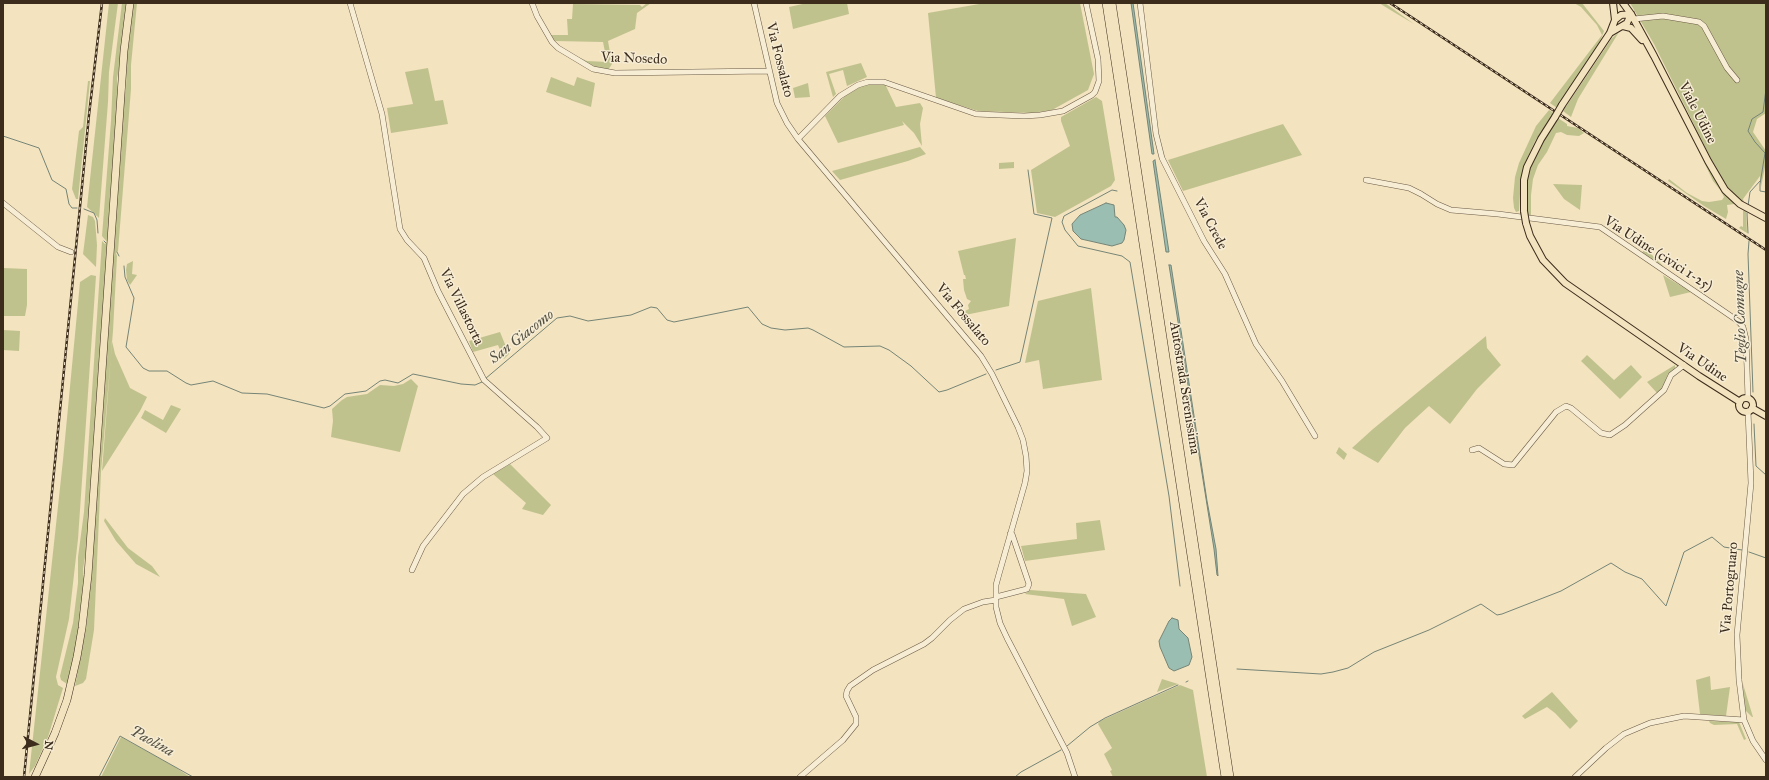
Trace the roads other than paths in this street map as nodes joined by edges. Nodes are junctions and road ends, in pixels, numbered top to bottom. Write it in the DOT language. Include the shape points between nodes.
graph roads {
  1 [pos="130,3"];
  2 [pos="350,3"];
  3 [pos="532,3"];
  4 [pos="754,3"];
  5 [pos="1086,3"];
  6 [pos="1106,3"];
  7 [pos="1112,3"];
  8 [pos="1140,3"];
  9 [pos="1613,3"];
  10 [pos="1623,3"];
  11 [pos="1632,16"];
  12 [pos="1615,20"];
  13 [pos="1623,26"];
  14 [pos="1610,33"];
  15 [pos="1654,56"];
  16 [pos="768,71"];
  17 [pos="1737,80"];
  18 [pos="798,139"];
  19 [pos="1366,180"];
  20 [pos="3,203"];
  21 [pos="1766,218"];
  22 [pos="71,252"];
  23 [pos="1684,365"];
  24 [pos="1748,398"];
  25 [pos="1740,402"];
  26 [pos="1750,409"];
  27 [pos="1766,416"];
  28 [pos="1315,436"];
  29 [pos="1472,450"];
  30 [pos="1010,534"];
  31 [pos="412,570"];
  32 [pos="996,599"];
  33 [pos="1744,720"];
  34 [pos="1766,760"];
  35 [pos="35,777"];
  36 [pos="800,777"];
  37 [pos="1075,777"];
  38 [pos="1225,777"];
  39 [pos="1230,777"];
  40 [pos="1575,777"];
  1 -- 35 [label="highway" via="124,51 80,643 67,700"];
  2 -- 31 [label="street, Via Villastorta" via="382,114 400,229 427,263 438,291 484,380 547,438 484,477 463,494 422,546"];
  3 -- 16 [label="street, Via Nosedo" via="552,42 592,69 615,73"];
  4 -- 16 [label="street, Via Fossalato"];
  5 -- 18 [label="street" via="1098,59 1099,81 1095,92 1063,111 1040,115 998,116 967,112 884,82 868,82 840,96"];
  6 -- 38 [label="highway, Autostrada Serenissima"];
  7 -- 39 [label="highway, Autostrada Serenissima"];
  8 -- 28 [label="street, Via Crede" via="1156,134 1162,158 1204,241 1225,274 1256,344"];
  9 -- 12 [label="main road"];
  10 -- 11 [label="main road, Viale Udine"];
  11 -- 12 [label="main road" via="1621,15"];
  11 -- 13 [label="main road"];
  11 -- 15 [label="main road, Viale Udine"];
  11 -- 17 [label="street" via="1663,16 1698,22 1704,26 1727,68"];
  12 -- 14 [label="main road, Via Udine"];
  13 -- 14 [label="main road"];
  13 -- 15 [label="main road" via="1631,28"];
  14 -- 23 [label="main road, Via Udine, bridge" via="1562,105 1527,167 1524,180 1526,223 1537,251 1564,282"];
  15 -- 21 [label="main road, Viale Udine" via="1725,190 1740,204"];
  16 -- 18 [label="street, Via Fossalato" via="781,113"];
  18 -- 30 [label="street, Via Fossalato" via="963,333 992,374 1018,427 1026,456 1025,483"];
  19 -- 24 [label="street, Via Udine (civici 1-25)" via="1409,188 1451,210 1600,228 1722,310 1743,327 1746,339"];
  20 -- 22 [label="street" via="58,247"];
  23 -- 25 [label="main road, Via Udine"];
  23 -- 29 [label="street" via="1671,375 1664,390 1610,435 1601,433 1566,406 1556,412 1513,465 1504,464 1479,448"];
  24 -- 25 [label="main road"];
  24 -- 26 [label="main road" via="1752,402"];
  25 -- 26 [label="main road, Via Udine" via="1741,409"];
  26 -- 27 [label="main road, Via Udine"];
  26 -- 33 [label="street, Via Portogruaro" via="1750,492 1737,635"];
  30 -- 32 [label="street, Via Fossalato" via="999,574"];
  30 -- 32 [label="street" via="1029,584 1027,589"];
  32 -- 36 [label="street" via="964,609 924,644 873,670 850,686 846,696 856,717 856,724 843,740"];
  32 -- 37 [label="street, Via Fossalato" via="1000,623 1067,753"];
  33 -- 34 [label="street, Via Portogruaro" via="1753,741"];
  33 -- 40 [label="street" via="1684,716 1650,723 1624,734"];
}
